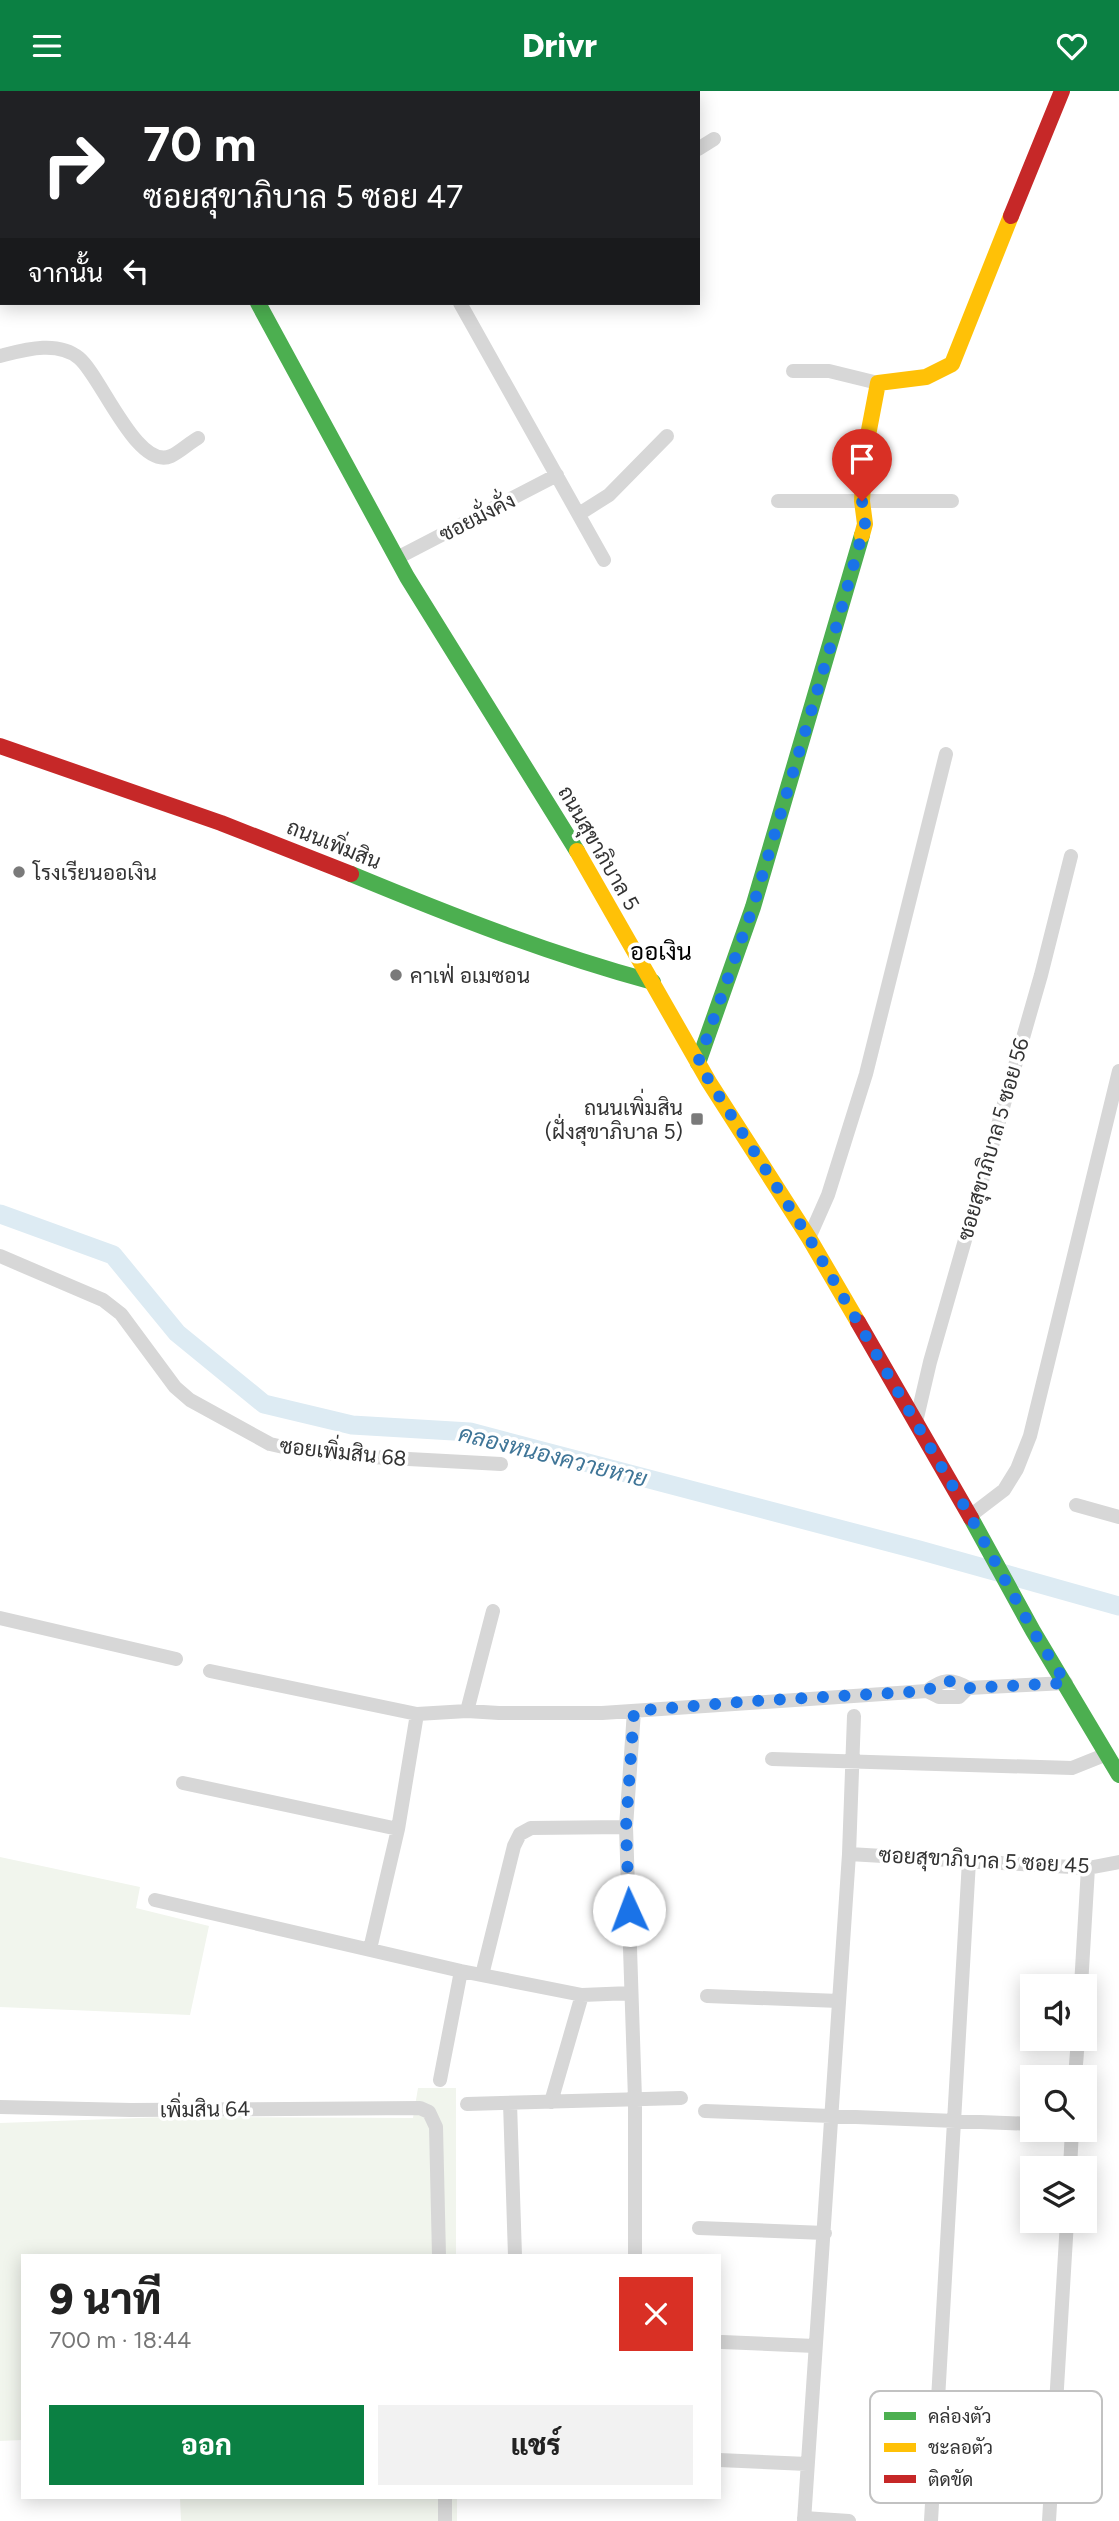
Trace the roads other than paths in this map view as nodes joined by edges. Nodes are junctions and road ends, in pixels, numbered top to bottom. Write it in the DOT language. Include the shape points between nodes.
graph roads {
  1 [pos="1062,91"];
  2 [pos="714,139"];
  3 [pos="700,148"];
  4 [pos="259,305"];
  5 [pos="461,305"];
  6 [pos="0,356"];
  7 [pos="793,371"];
  8 [pos="878,383"];
  9 [pos="667,436"];
  10 [pos="198,437"];
  11 [pos="558,475"];
  12 [pos="778,501"];
  13 [pos="862,501"];
  14 [pos="952,501"];
  15 [pos="579,514"];
  16 [pos="397,558"];
  17 [pos="604,560"];
  18 [pos="0,746"];
  19 [pos="946,754"];
  20 [pos="1071,856"];
  21 [pos="653,982"];
  22 [pos="698,1063"];
  23 [pos="1119,1071"];
  24 [pos="809,1238"];
  25 [pos="0,1256"];
  26 [pos="916,1422"];
  27 [pos="501,1464"];
  28 [pos="1076,1505"];
  29 [pos="970,1516"];
  30 [pos="1119,1517"];
  31 [pos="493,1611"];
  32 [pos="0,1618"];
  33 [pos="176,1659"];
  34 [pos="210,1671"];
  35 [pos="1066,1683"];
  36 [pos="467,1711"];
  37 [pos="634,1711"];
  38 [pos="416,1714"];
  39 [pos="854,1716"];
  40 [pos="1107,1753"];
  41 [pos="772,1759"];
  42 [pos="854,1762"];
  43 [pos="1119,1775"];
  44 [pos="183,1783"];
  45 [pos="626,1827"];
  46 [pos="398,1829"];
  47 [pos="849,1854"];
  48 [pos="969,1861"];
  49 [pos="1119,1862"];
  50 [pos="1088,1868"];
  51 [pos="155,1900"];
  52 [pos="370,1949"];
  53 [pos="461,1971"];
  54 [pos="1082,1974"];
  55 [pos="482,1975"];
  56 [pos="631,1993"];
  57 [pos="582,1995"];
  58 [pos="707,1996"];
  59 [pos="839,2001"];
  60 [pos="440,2080"];
  61 [pos="681,2098"];
  62 [pos="635,2099"];
  63 [pos="551,2102"];
  64 [pos="510,2103"];
  65 [pos="467,2104"];
  66 [pos="0,2107"];
  67 [pos="705,2111"];
  68 [pos="832,2117"];
  69 [pos="954,2120"];
  70 [pos="1020,2123"];
  71 [pos="699,2228"];
  72 [pos="825,2233"];
  73 [pos="1066,2233"];
  74 [pos="439,2254"];
  75 [pos="515,2254"];
  76 [pos="635,2254"];
  77 [pos="722,2342"];
  78 [pos="815,2346"];
  79 [pos="938,2391"];
  80 [pos="1057,2391"];
  81 [pos="721,2461"];
  82 [pos="807,2464"];
  83 [pos="445,2499"];
  84 [pos="932,2503"];
  85 [pos="1050,2503"];
  86 [pos="804,2520"];
  87 [pos="445,2521"];
  88 [pos="849,2521"];
  89 [pos="931,2521"];
  90 [pos="1049,2521"];
  1 -- 8 [label="street" via="952,364 929,379"];
  2 -- 3 [label="street"];
  4 -- 16 [label="street, ถนนสุขาภิบาล 5"];
  5 -- 11 [label="street"];
  6 -- 10 [label="street" via="35,348 60,349 79,358 137,443 151,455 171,456"];
  7 -- 8 [label="street" via="829,371"];
  8 -- 13 [label="street" via="865,451"];
  9 -- 15 [label="street" via="609,495"];
  11 -- 15 [label="street"];
  11 -- 16 [label="street, ซอยมั่งคั่ง"];
  12 -- 13 [label="street"];
  13 -- 14 [label="street"];
  13 -- 22 [label="street" via="865,524 838,621 753,907"];
  15 -- 17 [label="street"];
  16 -- 21 [label="street, ถนนสุขาภิบาล 5"];
  18 -- 21 [label="street, ถนนเพิ่มสิน" via="244,831 602,970"];
  19 -- 24 [label="street" via="866,1074 828,1195"];
  20 -- 26 [label="street, ซอยสุขาภิบาล 5 ซอย 56"];
  21 -- 22 [label="street, ถนนสุขาภิบาล 5"];
  22 -- 24 [label="street, ถนนสุขาภิบาล 5"];
  23 -- 29 [label="street" via="1030,1436 1004,1490"];
  24 -- 26 [label="street, ถนนสุขาภิบาล 5"];
  25 -- 27 [label="street, ซอยเพิ่มสิน 68" via="103,1300 121,1314 175,1387 190,1400 270,1444 353,1457"];
  26 -- 29 [label="street, ถนนสุขาภิบาล 5"];
  28 -- 30 [label="street"];
  29 -- 35 [label="street, ถนนสุขาภิบาล 5"];
  31 -- 36 [label="street"];
  32 -- 33 [label="street"];
  34 -- 38 [label="street"];
  35 -- 37 [label="street" via="968,1688 957,1681 940,1681 927,1691"];
  35 -- 40 [label="street, ถนนสุขาภิบาล 5"];
  36 -- 37 [label="street"];
  36 -- 38 [label="street"];
  37 -- 45 [label="street"];
  38 -- 46 [label="street"];
  39 -- 42 [label="street"];
  40 -- 42 [label="street" via="1072,1768"];
  40 -- 43 [label="street, ถนนสุขาภิบาล 5"];
  41 -- 42 [label="street"];
  42 -- 47 [label="street"];
  44 -- 46 [label="street"];
  45 -- 55 [label="street" via="531,1828 520,1834"];
  45 -- 56 [label="street"];
  46 -- 52 [label="street"];
  47 -- 48 [label="street, ซอยสุขาภิบาล 5 ซอย 45"];
  47 -- 59 [label="street"];
  48 -- 50 [label="street, ซอยสุขาภิบาล 5 ซอย 45"];
  48 -- 69 [label="street"];
  49 -- 50 [label="street, ซอยสุขาภิบาล 5 ซอย 45"];
  50 -- 54 [label="street"];
  51 -- 52 [label="street"];
  52 -- 53 [label="street"];
  53 -- 55 [label="street"];
  53 -- 60 [label="street"];
  55 -- 57 [label="street"];
  56 -- 57 [label="street"];
  56 -- 62 [label="street"];
  57 -- 63 [label="street"];
  58 -- 59 [label="street"];
  59 -- 68 [label="street"];
  61 -- 62 [label="street"];
  62 -- 63 [label="street"];
  62 -- 76 [label="street"];
  63 -- 64 [label="street"];
  64 -- 65 [label="street"];
  64 -- 75 [label="street"];
  66 -- 74 [label="street, เพิ่มสิน 64" via="410,2107 429,2112 436,2127"];
  67 -- 68 [label="street"];
  68 -- 69 [label="street"];
  68 -- 72 [label="street"];
  69 -- 70 [label="street"];
  69 -- 79 [label="street"];
  71 -- 72 [label="street"];
  72 -- 78 [label="street"];
  73 -- 80 [label="street"];
  77 -- 78 [label="street"];
  78 -- 82 [label="street"];
  81 -- 82 [label="street"];
  82 -- 86 [label="street"];
  83 -- 87 [label="street"];
  84 -- 89 [label="street"];
  85 -- 90 [label="street"];
  86 -- 88 [label="street"];
}
